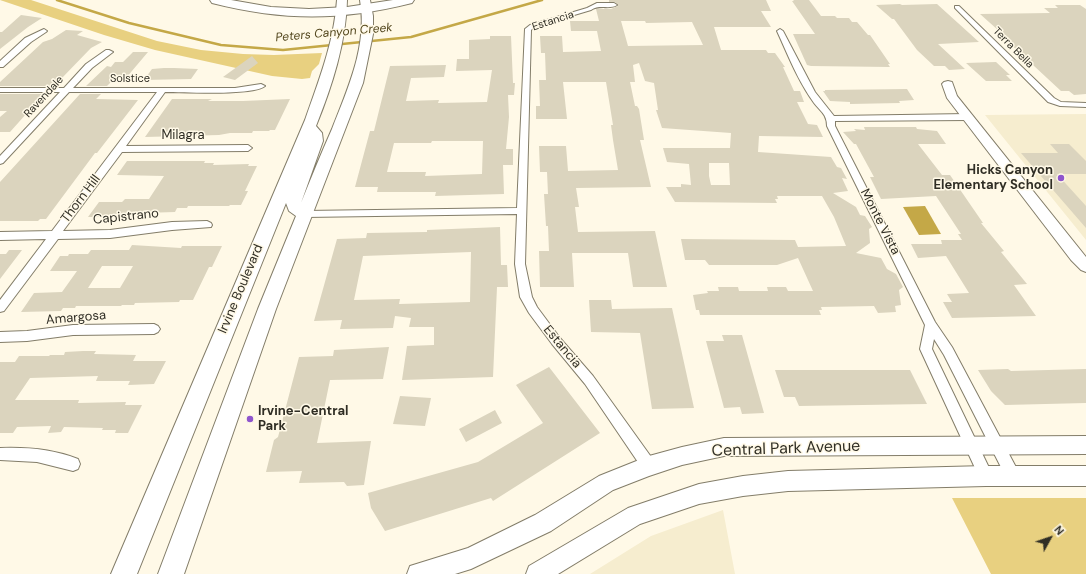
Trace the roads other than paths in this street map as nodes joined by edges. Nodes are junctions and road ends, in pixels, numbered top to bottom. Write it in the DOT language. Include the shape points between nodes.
graph roads {
  1 [pos="216,0"];
  2 [pos="408,0"];
  3 [pos="366,5"];
  4 [pos="614,5"];
  5 [pos="342,6"];
  6 [pos="957,7"];
  7 [pos="44,31"];
  8 [pos="780,31"];
  9 [pos="109,52"];
  10 [pos="0,65"];
  11 [pos="948,84"];
  12 [pos="261,86"];
  13 [pos="0,90"];
  14 [pos="65,90"];
  15 [pos="163,90"];
  16 [pos="1086,105"];
  17 [pos="966,115"];
  18 [pos="830,116"];
  19 [pos="309,127"];
  20 [pos="248,148"];
  21 [pos="119,149"];
  22 [pos="0,161"];
  23 [pos="522,211"];
  24 [pos="305,214"];
  25 [pos="207,225"];
  26 [pos="0,236"];
  27 [pos="54,236"];
  28 [pos="1086,266"];
  29 [pos="0,308"];
  30 [pos="931,325"];
  31 [pos="154,329"];
  32 [pos="0,337"];
  33 [pos="972,445"];
  34 [pos="998,446"];
  35 [pos="1086,446"];
  36 [pos="0,454"];
  37 [pos="73,464"];
  38 [pos="649,466"];
  39 [pos="986,476"];
  40 [pos="1014,476"];
  41 [pos="1086,476"];
  42 [pos="124,574"];
  43 [pos="171,574"];
  44 [pos="418,574"];
  45 [pos="537,574"];
  1 -- 5 [label="highway" via="280,10 325,13"];
  2 -- 3 [label="highway"];
  3 -- 5 [label="highway"];
  3 -- 24 [label="main road" via="368,27 357,83"];
  4 -- 23 [label="street, Estancia" via="593,6 528,29"];
  5 -- 19 [label="main road, Irvine Boulevard" via="340,30 332,63"];
  6 -- 16 [label="street, Terra Bella" via="1051,100"];
  7 -- 10 [label="street" via="28,40"];
  8 -- 18 [label="street, Monte Vista" via="817,102"];
  9 -- 14 [label="street, Ravendale" via="89,66"];
  11 -- 17 [label="street" via="951,96"];
  12 -- 15 [label="street, Solstice" via="235,90"];
  13 -- 14 [label="street, Solstice"];
  14 -- 15 [label="street, Solstice"];
  14 -- 22 [label="street, Ravendale"];
  15 -- 21 [label="street, Thorn Hill"];
  17 -- 18 [label="street"];
  17 -- 28 [label="street"];
  18 -- 30 [label="street, Monte Vista" via="831,126"];
  19 -- 24 [label="main road" via="315,133 316,142 293,202 295,207"];
  19 -- 42 [label="main road, Irvine Boulevard"];
  20 -- 21 [label="street, Milagra"];
  21 -- 27 [label="street, Thorn Hill"];
  23 -- 24 [label="street"];
  23 -- 38 [label="street, Estancia" via="520,264 526,297 532,310 589,380"];
  24 -- 43 [label="main road"];
  25 -- 27 [label="street, Capistrano" via="172,226 110,234"];
  26 -- 27 [label="street, Capistrano"];
  27 -- 29 [label="street, Thorn Hill"];
  30 -- 33 [label="street" via="926,349"];
  30 -- 34 [label="street, Monte Vista" via="948,351"];
  31 -- 32 [label="street, Amargosa" via="73,330"];
  33 -- 34 [label="street, Central Park Avenue"];
  33 -- 38 [label="street, Central Park Avenue" via="724,447"];
  33 -- 39 [label="street"];
  34 -- 35 [label="street, Central Park Avenue"];
  34 -- 40 [label="street, Monte Vista"];
  36 -- 37 [label="street" via="52,456"];
  38 -- 44 [label="street, Central Park Avenue" via="606,484 543,523 471,558"];
  39 -- 40 [label="street"];
  39 -- 45 [label="street" via="788,481 699,494 635,515"];
  40 -- 41 [label="street"];
}
